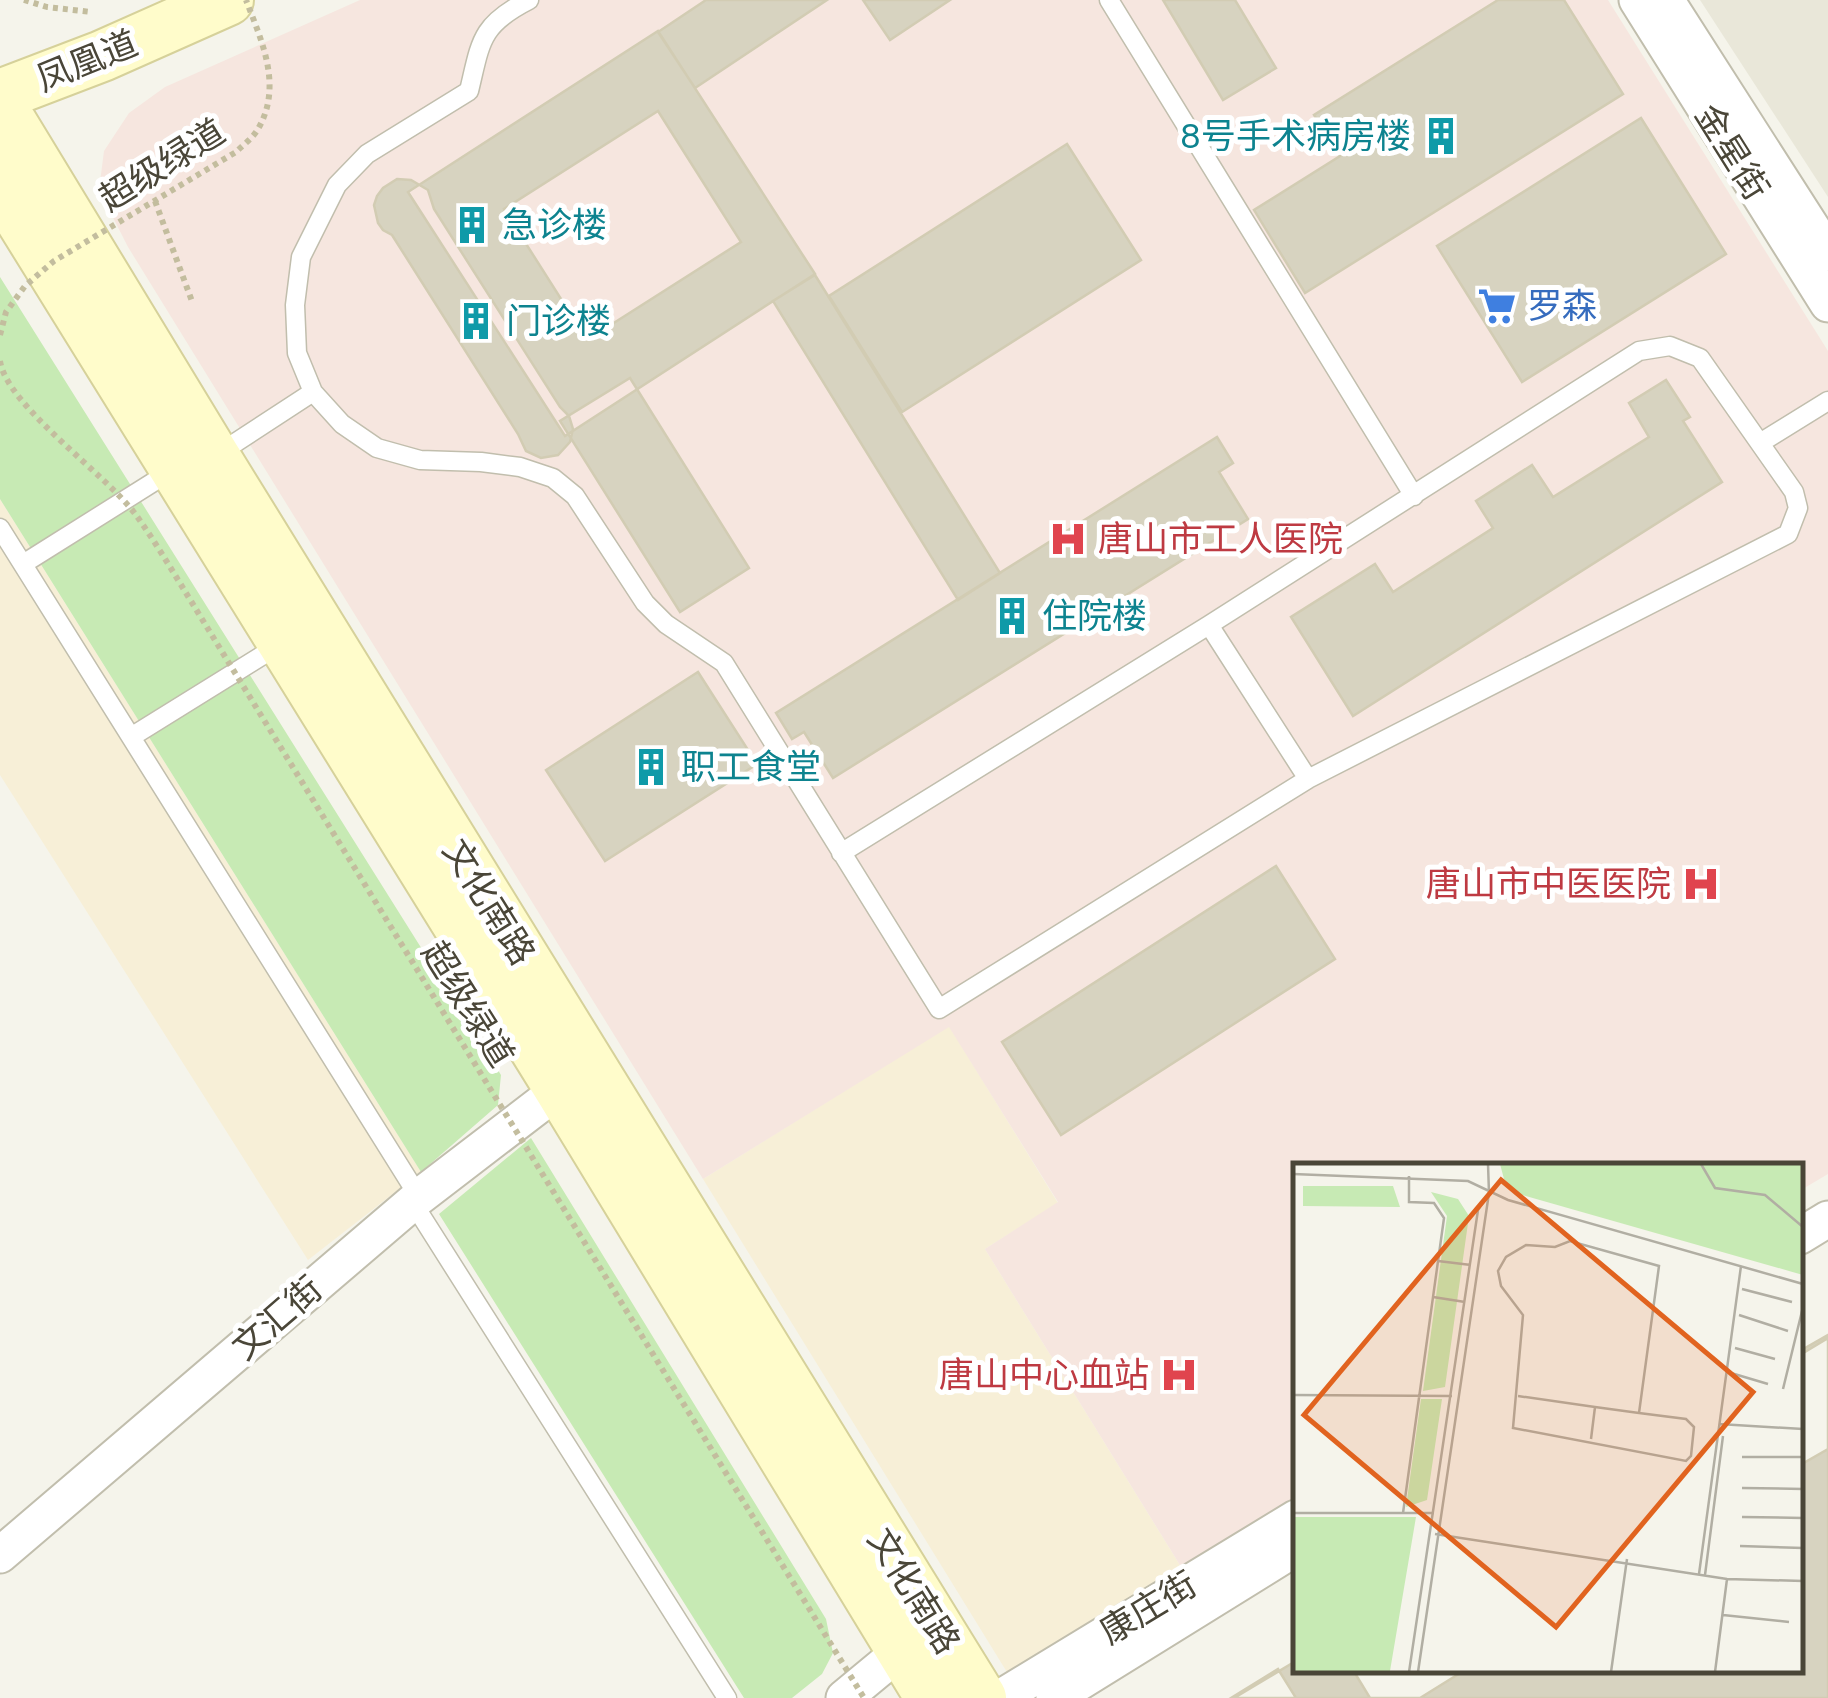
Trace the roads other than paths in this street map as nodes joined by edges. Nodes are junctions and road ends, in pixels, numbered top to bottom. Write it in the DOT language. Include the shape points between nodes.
graph roads {
  1 [pos="228,0"];
  2 [pos="529,0"];
  3 [pos="1109,0"];
  4 [pos="1637,0"];
  5 [pos="1666,0"];
  6 [pos="0,96"];
  7 [pos="0,104"];
  8 [pos="0,124"];
  9 [pos="1818,256"];
  10 [pos="1828,304"];
  11 [pos="313,392"];
  12 [pos="1828,400"];
  13 [pos="1760,443"];
  14 [pos="195,462"];
  15 [pos="1414,496"];
  16 [pos="0,528"];
  17 [pos="22,564"];
  18 [pos="1209,625"];
  19 [pos="284,642"];
  20 [pos="132,738"];
  21 [pos="1308,779"];
  22 [pos="841,853"];
  23 [pos="560,1089"];
  24 [pos="1828,1194"];
  25 [pos="419,1197"];
  26 [pos="1803,1209"];
  27 [pos="1828,1219"];
  28 [pos="1803,1234"];
  29 [pos="1293,1520"];
  30 [pos="1293,1550"];
  31 [pos="0,1555"];
  32 [pos="902,1650"];
  33 [pos="727,1698"];
  34 [pos="844,1698"];
  35 [pos="931,1698"];
  36 [pos="980,1698"];
  37 [pos="1000,1698"];
  38 [pos="1054,1698"];
  1 -- 6 [label="street, 凤凰道"];
  2 -- 11 [label="lane" via="482,37 469,91 367,154 337,185 300,257 297,353"];
  3 -- 15 [label="lane"];
  4 -- 9 [label="street, 金星街"];
  5 -- 9 [label="street, 金星街"];
  7 -- 14 [label="street, 文化南路"];
  8 -- 14 [label="street, 文化南路" via="13,207"];
  9 -- 10 [label="street, 金星街"];
  11 -- 14 [label="lane"];
  11 -- 22 [label="lane" via="377,448 420,460 520,467 553,478 575,496 645,603 724,663"];
  12 -- 13 [label="lane"];
  13 -- 15 [label="lane" via="1700,358 1670,346 1639,351"];
  13 -- 21 [label="lane" via="1794,492 1798,508 1788,534"];
  14 -- 17 [label="lane"];
  14 -- 19 [label="street, 文化南路"];
  14 -- 36 [label="street, 文化南路"];
  15 -- 18 [label="lane"];
  16 -- 17 [label="lane"];
  17 -- 20 [label="lane"];
  18 -- 21 [label="lane"];
  18 -- 22 [label="lane"];
  19 -- 20 [label="lane"];
  19 -- 23 [label="street, 文化南路"];
  20 -- 25 [label="lane"];
  21 -- 22 [label="lane" via="939,1009"];
  23 -- 25 [label="street, 文汇街"];
  23 -- 32 [label="street, 文化南路"];
  24 -- 26 [label="street"];
  25 -- 31 [label="street, 文汇街"];
  25 -- 33 [label="lane" via="420,1214"];
  27 -- 28 [label="street"];
  29 -- 37 [label="street, 康庄街"];
  30 -- 38 [label="street, 康庄街"];
  32 -- 34 [label="street"];
  32 -- 35 [label="street, 文化南路"];
}
